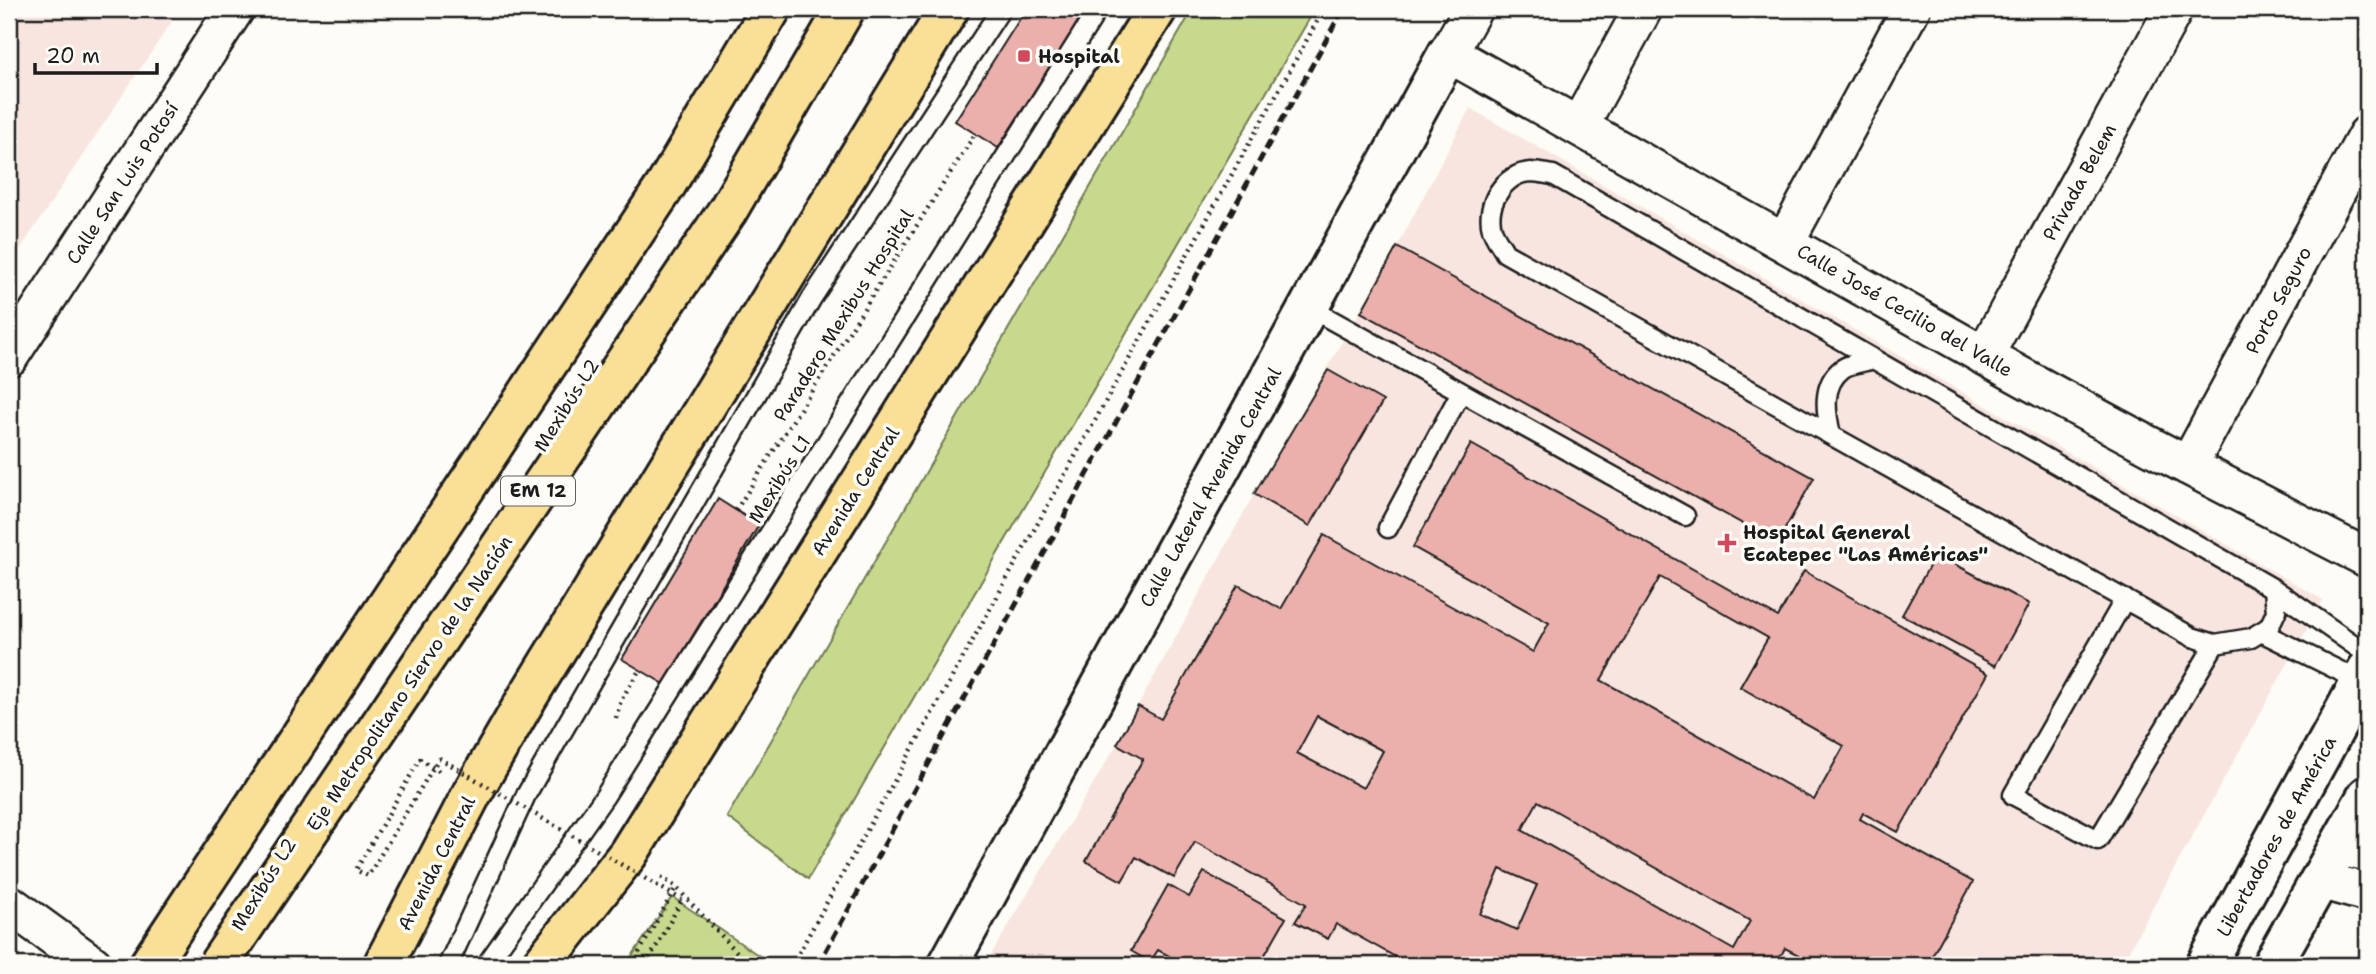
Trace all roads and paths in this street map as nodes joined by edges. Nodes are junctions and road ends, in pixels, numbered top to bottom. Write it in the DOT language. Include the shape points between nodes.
graph roads {
  1 [pos="235,9"];
  2 [pos="771,9"];
  3 [pos="843,9"];
  4 [pos="949,9"];
  5 [pos="1001,9"];
  6 [pos="1098,9"];
  7 [pos="1157,9"];
  8 [pos="1324,9"];
  9 [pos="1473,9"];
  10 [pos="1643,9"];
  11 [pos="1911,9"];
  12 [pos="2174,9"];
  13 [pos="1448,54"];
  14 [pos="1579,126"];
  15 [pos="975,134"];
  16 [pos="2367,135"];
  17 [pos="1786,242"];
  18 [pos="1308,307"];
  19 [pos="1984,356"];
  20 [pos="9,357"];
  21 [pos="1874,359"];
  22 [pos="1461,392"];
  23 [pos="1831,435"];
  24 [pos="2188,466"];
  25 [pos="736,510"];
  26 [pos="1685,516"];
  27 [pos="1388,528"];
  28 [pos="2367,558"];
  29 [pos="2274,590"];
  30 [pos="2125,599"];
  31 [pos="2261,632"];
  32 [pos="2215,644"];
  33 [pos="640,669"];
  34 [pos="2365,673"];
  35 [pos="609,708"];
  36 [pos="616,727"];
  37 [pos="609,729"];
  38 [pos="420,759"];
  39 [pos="2367,796"];
  40 [pos="560,814"];
  41 [pos="553,825"];
  42 [pos="2353,850"];
  43 [pos="628,854"];
  44 [pos="2320,880"];
  45 [pos="676,887"];
  46 [pos="2367,893"];
  47 [pos="9,905"];
  48 [pos="93,965"];
  49 [pos="149,965"];
  50 [pos="218,965"];
  51 [pos="236,965"];
  52 [pos="383,965"];
  53 [pos="448,965"];
  54 [pos="486,965"];
  55 [pos="541,965"];
  56 [pos="632,965"];
  57 [pos="646,965"];
  58 [pos="749,965"];
  59 [pos="792,965"];
  60 [pos="948,965"];
  61 [pos="2206,965"];
  62 [pos="2272,965"];
  1 -- 20 [label="street, Calle San Luis Potosí"];
  2 -- 49 [label="highway, EM 12" via="666,185"];
  3 -- 50 [label="highway, Eje Metropolitano Siervo de la Nación / EM 12, bridge" via="729,210"];
  3 -- 51 [label="lane, Mexibús L2"];
  4 -- 52 [label="highway, Avenida Central" via="527,698"];
  5 -- 53 [label="lane" via="813,299 757,395 526,795"];
  6 -- 54 [label="lane, Mexibús L1" via="605,796"];
  7 -- 43 [label="highway, Avenida Central"];
  8 -- 59 [label="path"];
  9 -- 13 [label="street, Calle Lateral Avenida Central"];
  10 -- 14 [label="street"];
  11 -- 17 [label="street"];
  12 -- 19 [label="street, Privada Belem"];
  13 -- 14 [label="street, Calle José Cecilio del Valle"];
  13 -- 18 [label="street, Calle Lateral Avenida Central"];
  14 -- 17 [label="street, Calle José Cecilio del Valle"];
  15 -- 25 [label="path, Paradero Mexibus Hospital"];
  16 -- 24 [label="street, Porto Seguro"];
  17 -- 19 [label="street, Calle José Cecilio del Valle"];
  18 -- 22 [label="lane"];
  18 -- 60 [label="street, Calle Lateral Avenida Central"];
  19 -- 24 [label="street, Calle José Cecilio del Valle"];
  21 -- 23 [label="lane" via="1843,368 1830,384 1825,408"];
  21 -- 23 [label="lane" via="1553,175 1529,172 1511,179 1497,193 1489,215 1492,232 1505,253"];
  21 -- 29 [label="lane"];
  22 -- 26 [label="lane"];
  22 -- 27 [label="lane"];
  23 -- 30 [label="lane"];
  24 -- 28 [label="street, Calle José Cecilio del Valle"];
  29 -- 31 [label="lane" via="2276,612"];
  29 -- 34 [label="lane"];
  30 -- 32 [label="lane" via="2192,637"];
  30 -- 32 [label="lane" via="2012,795 2098,840"];
  31 -- 32 [label="lane"];
  31 -- 34 [label="lane"];
  33 -- 37 [label="path"];
  34 -- 61 [label="street, Libertadores de América"];
  35 -- 36 [label="path" via="623,716"];
  38 -- 41 [label="path, bridge" via="356,870 368,876 439,758"];
  39 -- 42 [label="street"];
  40 -- 41 [label="path"];
  41 -- 57 [label="path, bridge" via="682,900"];
  42 -- 44 [label="street"];
  43 -- 45 [label="path"];
  43 -- 55 [label="highway, Avenida Central"];
  44 -- 46 [label="street"];
  44 -- 62 [label="street"];
  45 -- 56 [label="path"];
  45 -- 58 [label="path"];
  47 -- 48 [label="street"];
}
